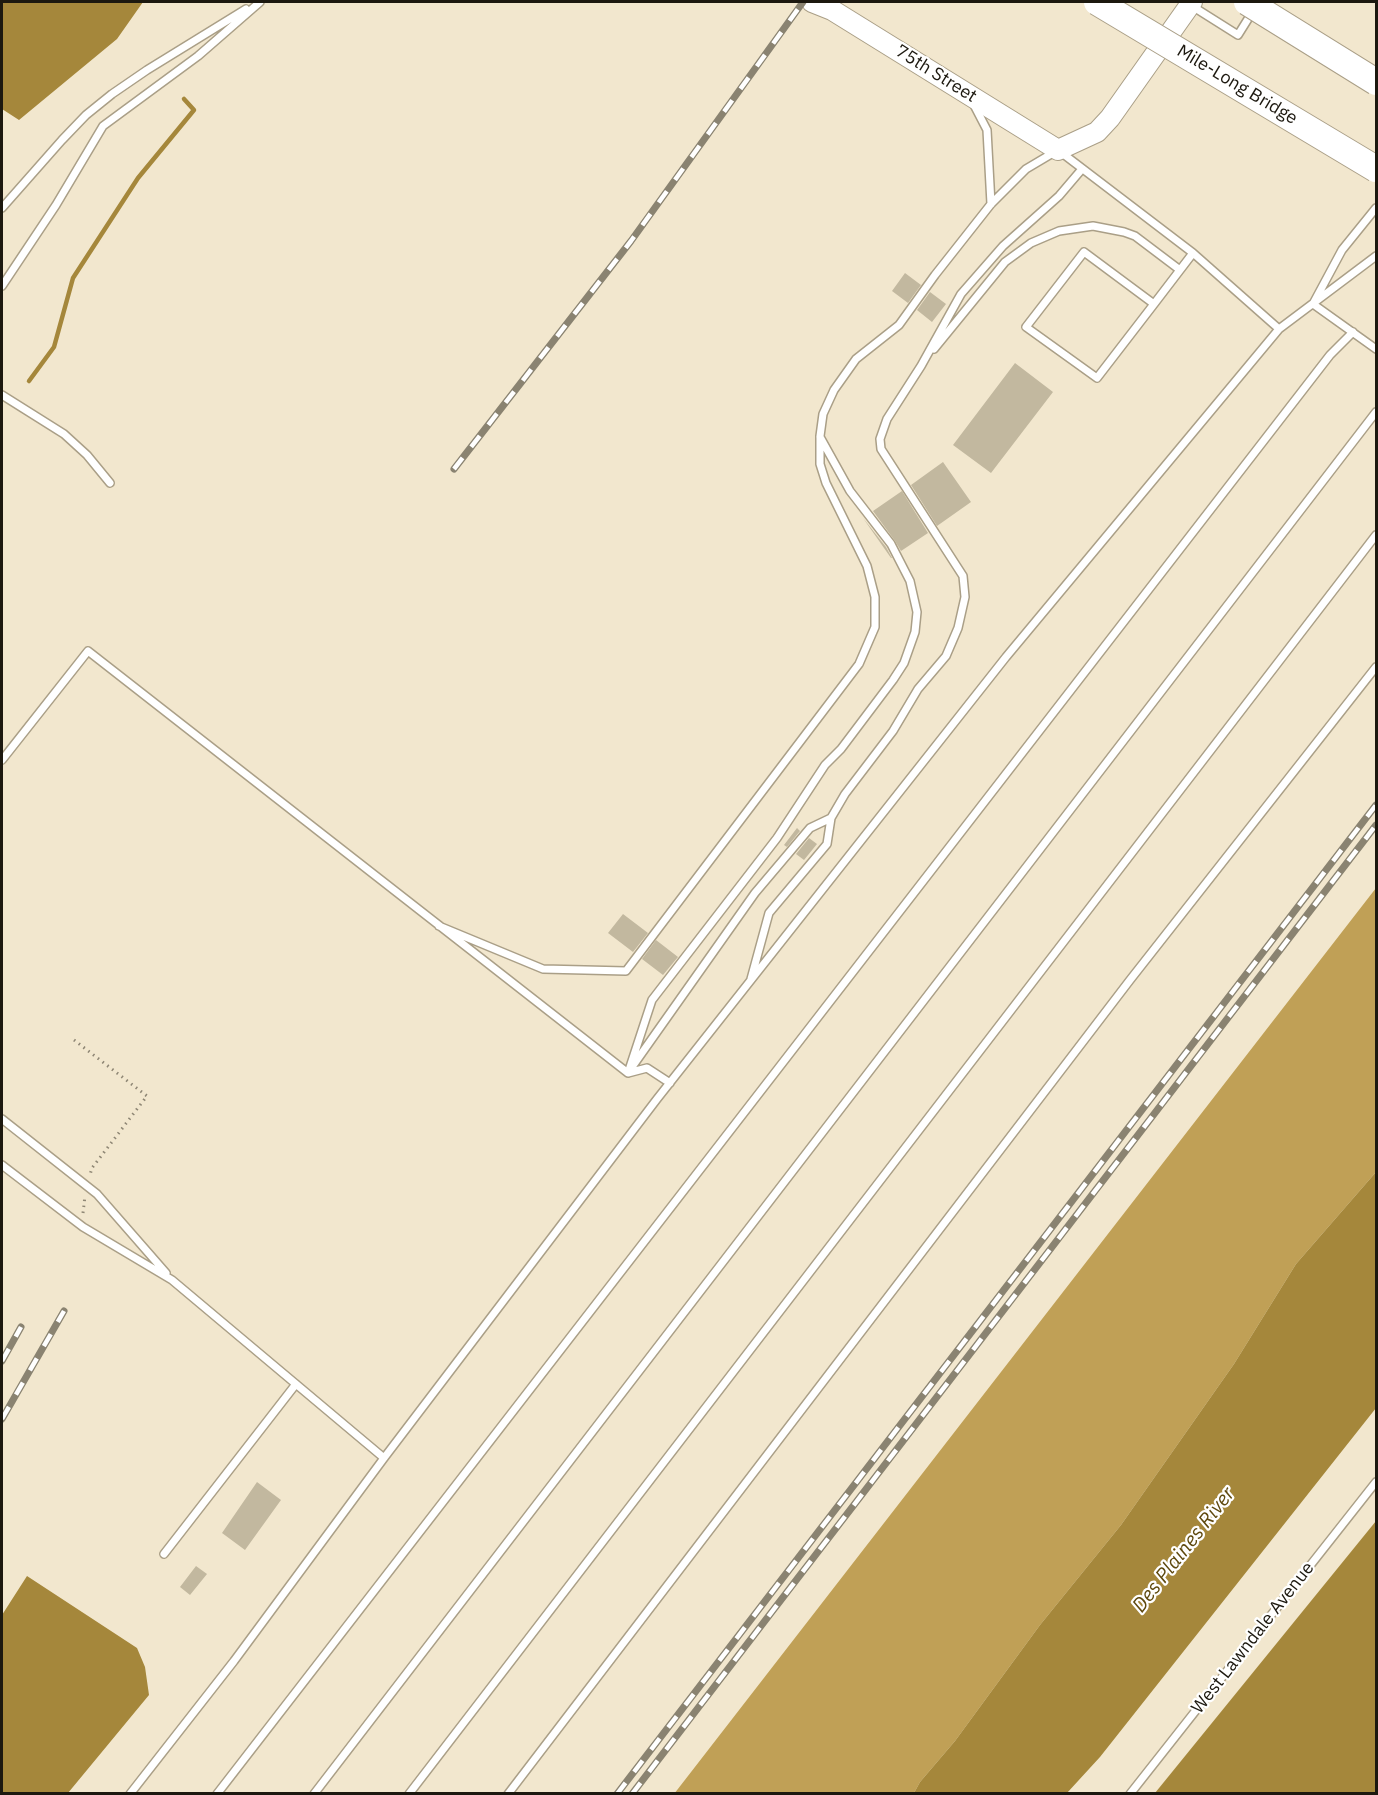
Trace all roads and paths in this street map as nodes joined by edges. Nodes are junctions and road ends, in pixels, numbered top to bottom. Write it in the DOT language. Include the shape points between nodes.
graph roads {
  1 [pos="259,2"];
  2 [pos="812,2"];
  3 [pos="1097,2"];
  4 [pos="1247,2"];
  5 [pos="1259,2"];
  6 [pos="1191,3"];
  7 [pos="1377,82"];
  8 [pos="969,95"];
  9 [pos="1058,150"];
  10 [pos="1082,169"];
  11 [pos="1377,169"];
  12 [pos="992,204"];
  13 [pos="2,208"];
  14 [pos="1377,208"];
  15 [pos="1193,253"];
  16 [pos="1377,256"];
  17 [pos="1180,270"];
  18 [pos="2,286"];
  19 [pos="1154,304"];
  20 [pos="1313,304"];
  21 [pos="1279,329"];
  22 [pos="1353,332"];
  23 [pos="1377,349"];
  24 [pos="921,366"];
  25 [pos="2,395"];
  26 [pos="1377,412"];
  27 [pos="820,436"];
  28 [pos="111,483"];
  29 [pos="1377,535"];
  30 [pos="1377,667"];
  31 [pos="2,760"];
  32 [pos="831,818"];
  33 [pos="439,926"];
  34 [pos="750,981"];
  35 [pos="74,1040"];
  36 [pos="628,1073"];
  37 [pos="670,1083"];
  38 [pos="2,1119"];
  39 [pos="2,1165"];
  40 [pos="88,1187"];
  41 [pos="83,1227"];
  42 [pos="172,1280"];
  43 [pos="296,1384"];
  44 [pos="384,1458"];
  45 [pos="1377,1482"];
  46 [pos="164,1554"];
  47 [pos="130,1794"];
  48 [pos="217,1794"];
  49 [pos="315,1794"];
  50 [pos="409,1794"];
  51 [pos="508,1794"];
  52 [pos="1130,1794"];
  1 -- 13 [label="lane" via="112,94 62,140"];
  1 -- 18 [label="lane" via="198,56 103,126"];
  2 -- 8 [label="street, 75th Street" via="832,10"];
  3 -- 11 [label="highway, Mile-Long Bridge, bridge"];
  4 -- 7 [label="highway, bridge"];
  5 -- 6 [label="lane" via="1238,35"];
  6 -- 9 [label="street" via="1110,118 1096,132"];
  8 -- 9 [label="street, 75th Street"];
  8 -- 12 [label="lane" via="987,130"];
  9 -- 10 [label="lane"];
  9 -- 12 [label="lane" via="1026,169"];
  10 -- 15 [label="lane"];
  10 -- 24 [label="lane" via="1059,196 1003,246 961,294"];
  12 -- 27 [label="lane" via="899,325 856,359 834,390"];
  14 -- 20 [label="lane" via="1342,250"];
  15 -- 17 [label="lane"];
  15 -- 21 [label="lane"];
  16 -- 20 [label="lane"];
  17 -- 19 [label="lane"];
  17 -- 24 [label="lane" via="1124,232 1092,226 1059,231 1031,243 1005,262"];
  19 -- 19 [label="lane" via="1097,378 1026,327 1084,252"];
  20 -- 21 [label="lane"];
  20 -- 22 [label="lane"];
  21 -- 34 [label="lane" via="1006,657"];
  22 -- 23 [label="lane"];
  22 -- 48 [label="lane" via="1329,355"];
  24 -- 32 [label="lane" via="887,419 881,449 963,576 965,597 946,656 918,689"];
  25 -- 28 [label="lane" via="64,434"];
  26 -- 49 [label="lane"];
  27 -- 33 [label="lane" via="820,464 826,483 867,566 875,597 875,627 859,664 626,970 543,969"];
  27 -- 36 [label="lane" via="850,491 891,544 910,582 917,612 915,632 904,663 892,681 825,765 777,838 652,1000"];
  29 -- 50 [label="lane"];
  30 -- 51 [label="lane" via="1130,980"];
  31 -- 33 [label="lane" via="88,651"];
  32 -- 34 [label="lane" via="827,844 770,913"];
  32 -- 36 [label="lane" via="810,828 755,893"];
  33 -- 36 [label="lane"];
  34 -- 37 [label="lane"];
  35 -- 40 [label="path" via="147,1096 92,1168"];
  36 -- 37 [label="lane" via="647,1068"];
  37 -- 44 [label="lane"];
  38 -- 40 [label="lane"];
  39 -- 41 [label="lane"];
  40 -- 41 [label="path" via="82,1209"];
  40 -- 42 [label="lane"];
  41 -- 42 [label="lane"];
  42 -- 43 [label="lane"];
  43 -- 44 [label="lane"];
  43 -- 46 [label="lane"];
  44 -- 47 [label="lane" via="234,1662"];
  45 -- 52 [label="lane, West Lawndale Avenue"];
}
